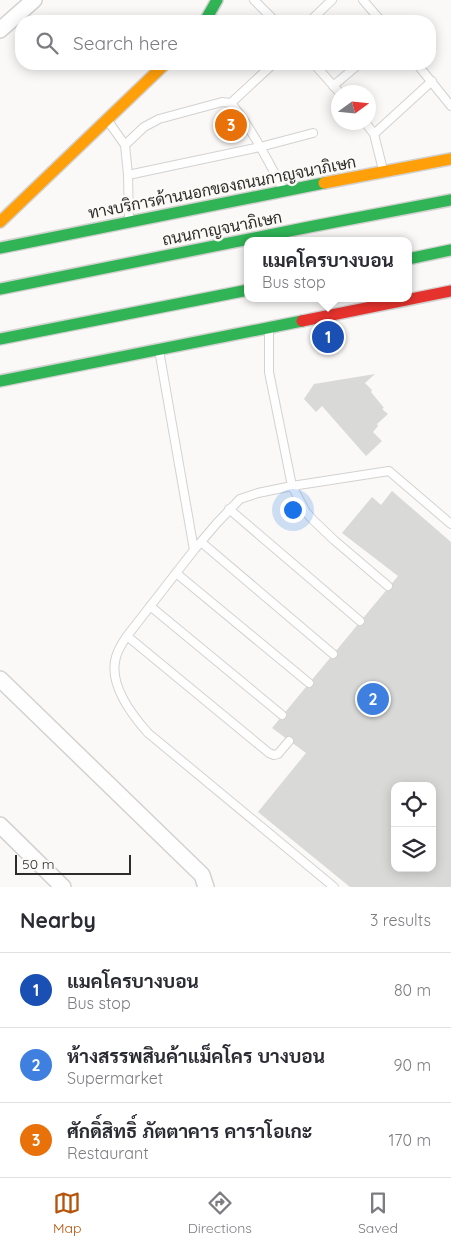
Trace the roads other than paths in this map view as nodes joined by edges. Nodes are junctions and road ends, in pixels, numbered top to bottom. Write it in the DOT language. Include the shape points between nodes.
graph roads {
  1 [pos="34,0"];
  2 [pos="217,0"];
  3 [pos="254,0"];
  4 [pos="332,0"];
  5 [pos="364,0"];
  6 [pos="17,15"];
  7 [pos="208,15"];
  8 [pos="269,15"];
  9 [pos="316,15"];
  10 [pos="376,15"];
  11 [pos="15,17"];
  12 [pos="0,30"];
  13 [pos="159,70"];
  14 [pos="267,70"];
  15 [pos="319,70"];
  16 [pos="353,70"];
  17 [pos="422,70"];
  18 [pos="432,81"];
  19 [pos="332,85"];
  20 [pos="340,85"];
  21 [pos="231,103"];
  22 [pos="451,106"];
  23 [pos="107,119"];
  24 [pos="371,130"];
  25 [pos="313,133"];
  26 [pos="374,134"];
  27 [pos="125,144"];
  28 [pos="260,147"];
  29 [pos="451,159"];
  30 [pos="384,172"];
  31 [pos="128,175"];
  32 [pos="284,191"];
  33 [pos="451,200"];
  34 [pos="0,222"];
  35 [pos="129,222"];
  36 [pos="259,237"];
  37 [pos="244,240"];
  38 [pos="0,248"];
  39 [pos="451,250"];
  40 [pos="412,258"];
  41 [pos="0,289"];
  42 [pos="244,291"];
  43 [pos="451,291"];
  44 [pos="412,299"];
  45 [pos="395,302"];
  46 [pos="269,327"];
  47 [pos="0,339"];
  48 [pos="159,350"];
  49 [pos="0,381"];
  50 [pos="292,486"];
  51 [pos="230,509"];
  52 [pos="451,524"];
  53 [pos="201,542"];
  54 [pos="194,550"];
  55 [pos="176,573"];
  56 [pos="388,586"];
  57 [pos="150,606"];
  58 [pos="360,622"];
  59 [pos="127,636"];
  60 [pos="333,654"];
  61 [pos="309,682"];
  62 [pos="2,685"];
  63 [pos="282,715"];
  64 [pos="289,741"];
  65 [pos="0,825"];
  66 [pos="63,887"];
  67 [pos="206,887"];
  68 [pos="334,887"];
  1 -- 6 [label="street"];
  2 -- 7 [label="main road"];
  3 -- 8 [label="lane"];
  4 -- 9 [label="lane"];
  5 -- 10 [label="lane"];
  11 -- 12 [label="street"];
  13 -- 23 [label="main road"];
  14 -- 21 [label="lane"];
  15 -- 19 [label="lane"];
  16 -- 20 [label="lane"];
  17 -- 18 [label="lane"];
  18 -- 22 [label="lane"];
  18 -- 26 [label="lane"];
  21 -- 27 [label="lane" via="222,102 159,119"];
  21 -- 28 [label="lane"];
  23 -- 27 [label="lane"];
  23 -- 34 [label="main road"];
  24 -- 26 [label="lane"];
  25 -- 28 [label="lane"];
  26 -- 30 [label="lane"];
  27 -- 31 [label="lane"];
  28 -- 31 [label="lane"];
  28 -- 32 [label="lane"];
  29 -- 30 [label="main road, ทางบริการด้านนอกของถนนกาญจนาภิเษก"];
  30 -- 32 [label="main road, ทางบริการด้านนอกของถนนกาญจนาภิเษก"];
  31 -- 35 [label="lane"];
  32 -- 35 [label="main road, ทางบริการด้านนอกของถนนกาญจนาภิเษก"];
  33 -- 36 [label="main road, ถนนกาญจนาภิเษก"];
  35 -- 38 [label="main road, ทางบริการด้านนอกของถนนกาญจนาภิเษก"];
  37 -- 41 [label="main road, ถนนกาญจนาภิเษก"];
  39 -- 40 [label="main road"];
  42 -- 47 [label="main road"];
  43 -- 44 [label="main road"];
  45 -- 46 [label="main road"];
  46 -- 48 [label="main road"];
  46 -- 50 [label="lane" via="269,372"];
  48 -- 49 [label="main road"];
  48 -- 54 [label="lane"];
  50 -- 51 [label="lane" via="245,497"];
  50 -- 52 [label="lane" via="389,470"];
  50 -- 56 [label="lane" via="313,520"];
  51 -- 53 [label="lane"];
  51 -- 58 [label="lane"];
  53 -- 54 [label="lane"];
  53 -- 60 [label="lane"];
  54 -- 55 [label="lane"];
  55 -- 57 [label="lane"];
  55 -- 61 [label="lane"];
  57 -- 59 [label="lane"];
  57 -- 63 [label="lane"];
  59 -- 64 [label="lane" via="269,753 278,754"];
  59 -- 68 [label="lane" via="115,659 115,669 119,689 133,716 148,733"];
  62 -- 67 [label="street" via="202,875"];
  65 -- 66 [label="street"];
}
